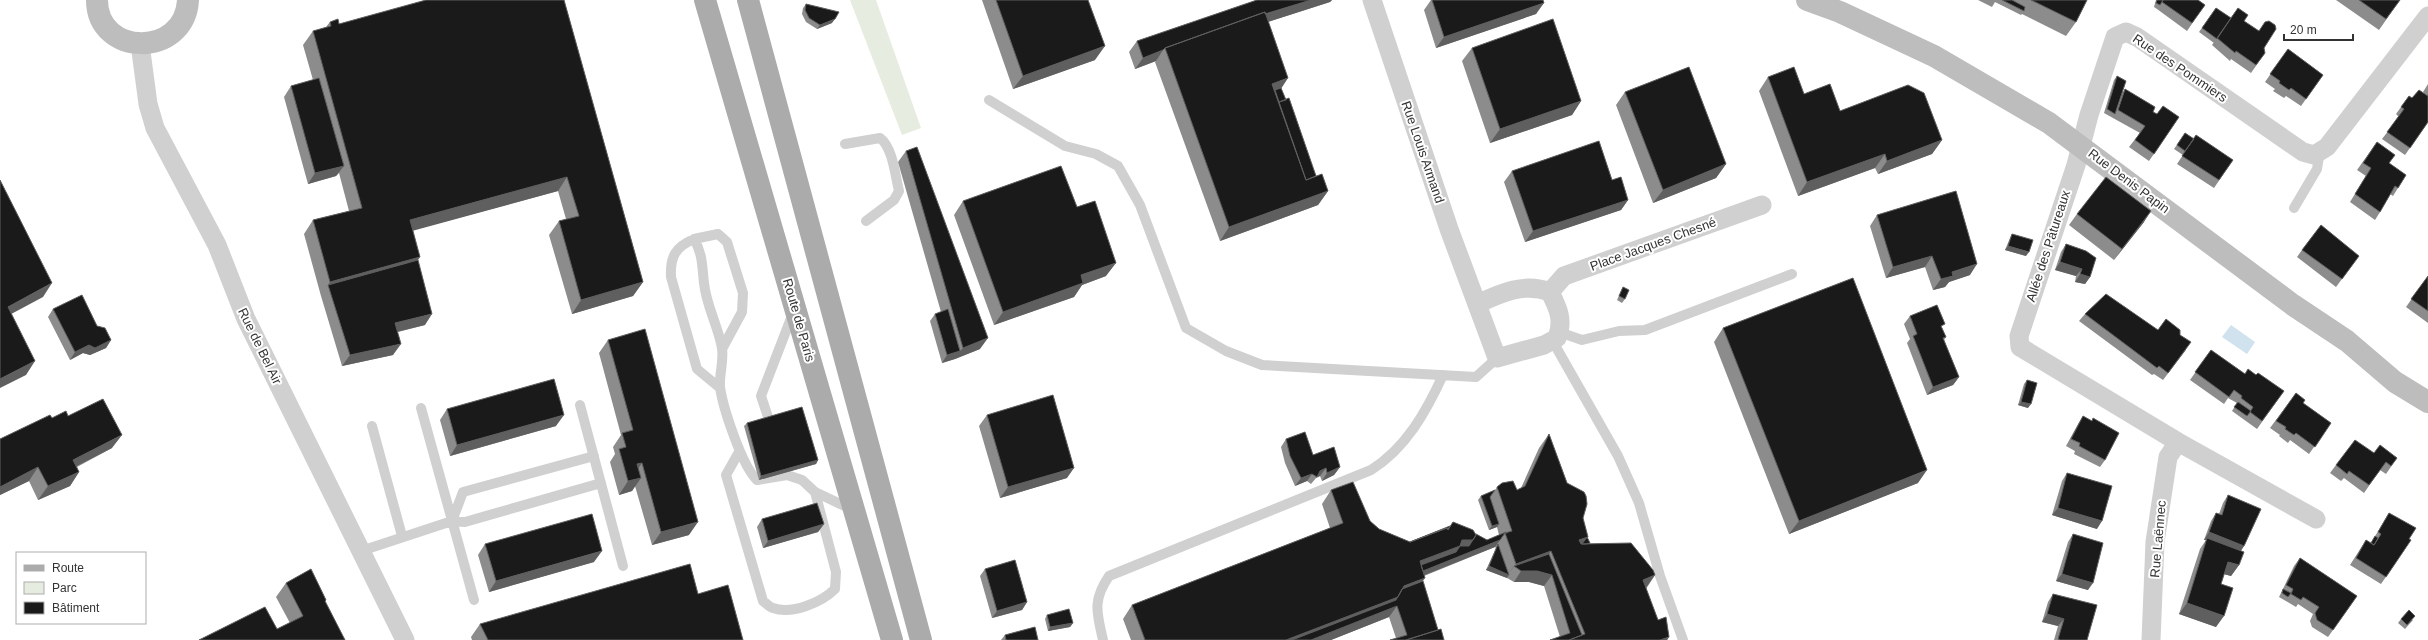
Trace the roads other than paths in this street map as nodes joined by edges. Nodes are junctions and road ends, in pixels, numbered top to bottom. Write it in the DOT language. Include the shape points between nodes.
graph roads {
  1 [pos="97,0"];
  2 [pos="188,0"];
  3 [pos="705,0"];
  4 [pos="748,0"];
  5 [pos="1372,0"];
  6 [pos="1806,0"];
  7 [pos="2428,16"];
  8 [pos="140,44"];
  9 [pos="990,100"];
  10 [pos="845,144"];
  11 [pos="2082,146"];
  12 [pos="2320,151"];
  13 [pos="1762,205"];
  14 [pos="2294,208"];
  15 [pos="866,220"];
  16 [pos="694,239"];
  17 [pos="1792,274"];
  18 [pos="1550,292"];
  19 [pos="1477,304"];
  20 [pos="795,307"];
  21 [pos="1556,336"];
  22 [pos="722,349"];
  23 [pos="1497,358"];
  24 [pos="1443,375"];
  25 [pos="720,388"];
  26 [pos="2428,402"];
  27 [pos="580,405"];
  28 [pos="421,408"];
  29 [pos="372,426"];
  30 [pos="775,440"];
  31 [pos="2178,442"];
  32 [pos="739,452"];
  33 [pos="594,456"];
  34 [pos="782,461"];
  35 [pos="787,475"];
  36 [pos="601,482"];
  37 [pos="815,492"];
  38 [pos="855,511"];
  39 [pos="2316,519"];
  40 [pos="452,521"];
  41 [pos="402,536"];
  42 [pos="361,551"];
  43 [pos="623,566"];
  44 [pos="474,600"];
  45 [pos="405,640"];
  46 [pos="892,640"];
  47 [pos="921,640"];
  48 [pos="1103,640"];
  49 [pos="1683,640"];
  50 [pos="2151,640"];
  1 -- 8 [label="street" via="101,18 109,30 122,40"];
  2 -- 8 [label="street" via="182,20 172,33 159,41"];
  3 -- 20 [label="main road, Route de Paris"];
  4 -- 47 [label="main road"];
  5 -- 19 [label="street, Rue Louis Armand"];
  6 -- 11 [label="street, Rue Denis Papin" via="1840,12 1934,56 2049,123"];
  7 -- 12 [label="street" via="2327,147"];
  8 -- 42 [label="street, Rue de Bel Air" via="148,104 155,128 217,245 246,318"];
  9 -- 24 [label="lane" via="1065,146 1096,154 1118,166 1140,205 1186,328 1226,351 1262,365"];
  10 -- 15 [label="lane" via="880,138 886,142 894,170 899,191 882,211"];
  11 -- 12 [label="street, Rue des Pommiers" via="2089,115 2116,37 2126,32 2303,152 2314,155"];
  11 -- 26 [label="street, Rue Denis Papin" via="2293,305 2347,341 2395,382"];
  11 -- 31 [label="street, Allée des Pâtureaux" via="2019,336 2020,347"];
  12 -- 14 [label="lane" via="2317,169"];
  13 -- 18 [label="street, Place Jacques Chesné" via="1564,276"];
  16 -- 22 [label="lane" via="704,266 704,284"];
  16 -- 22 [label="lane" via="718,234 727,242 743,294 742,312"];
  16 -- 25 [label="lane" via="675,250 670,263 671,277 697,369"];
  17 -- 21 [label="lane" via="1645,330 1619,331 1582,340"];
  18 -- 19 [label="street" via="1536,287 1504,291"];
  18 -- 21 [label="street" via="1560,311"];
  19 -- 23 [label="street"];
  20 -- 30 [label="lane" via="761,396"];
  20 -- 38 [label="main road, Route de Paris"];
  21 -- 23 [label="street" via="1544,345"];
  21 -- 49 [label="lane" via="1618,456 1639,503 1660,576"];
  22 -- 25 [label="lane"];
  23 -- 24 [label="lane" via="1476,377"];
  24 -- 48 [label="lane" via="1431,402 1411,434 1388,460 1371,470 1109,576 1099,590 1096,608"];
  25 -- 32 [label="lane"];
  27 -- 33 [label="lane"];
  28 -- 40 [label="lane"];
  29 -- 41 [label="lane"];
  31 -- 39 [label="street"];
  31 -- 50 [label="street, Rue Laënnec" via="2168,457 2155,542"];
  32 -- 35 [label="lane" via="757,480"];
  32 -- 37 [label="lane" via="726,475 763,601 772,608 785,610 801,607 826,597 835,589 836,572"];
  33 -- 36 [label="lane"];
  33 -- 40 [label="lane" via="463,492"];
  34 -- 35 [label="lane"];
  35 -- 37 [label="lane" via="802,480"];
  36 -- 40 [label="lane" via="465,522"];
  36 -- 43 [label="lane"];
  37 -- 38 [label="lane"];
  38 -- 46 [label="main road, Route de Paris"];
  40 -- 41 [label="lane"];
  40 -- 44 [label="lane"];
  41 -- 42 [label="lane"];
  42 -- 45 [label="street, Rue de Bel Air"];
}
